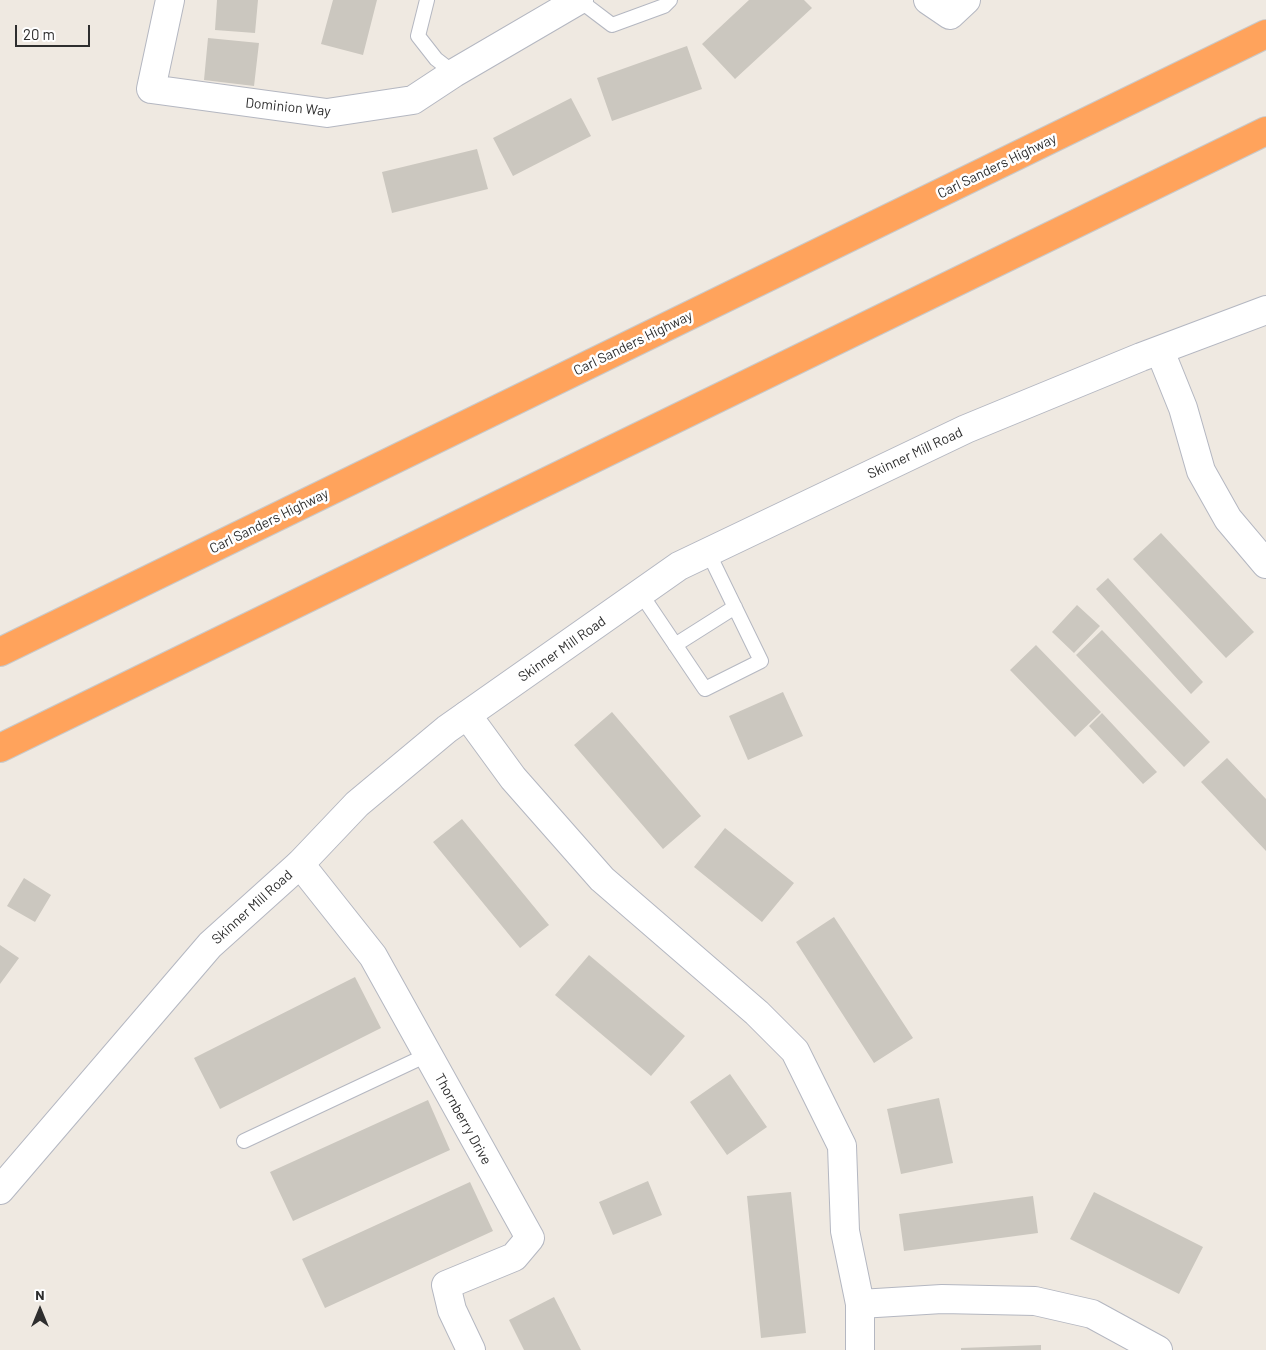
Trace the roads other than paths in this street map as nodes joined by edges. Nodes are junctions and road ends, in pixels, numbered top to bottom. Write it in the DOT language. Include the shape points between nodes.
graph roads {
  1 [pos="170,0"];
  2 [pos="427,0"];
  3 [pos="579,0"];
  4 [pos="670,0"];
  5 [pos="1266,34"];
  6 [pos="454,73"];
  7 [pos="1266,131"];
  8 [pos="1266,310"];
  9 [pos="1160,351"];
  10 [pos="708,552"];
  11 [pos="1266,564"];
  12 [pos="640,594"];
  13 [pos="735,607"];
  14 [pos="675,645"];
  15 [pos="0,652"];
  16 [pos="467,715"];
  17 [pos="0,748"];
  18 [pos="300,864"];
  19 [pos="428,1055"];
  20 [pos="244,1141"];
  21 [pos="0,1190"];
  22 [pos="860,1304"];
  23 [pos="471,1350"];
  24 [pos="860,1350"];
  25 [pos="1158,1350"];
  1 -- 6 [label="street, Dominion Way" via="151,89 327,113 413,100"];
  2 -- 6 [label="lane" via="418,36 436,59"];
  3 -- 4 [label="lane" via="612,25 664,6"];
  3 -- 6 [label="street, Dominion Way"];
  5 -- 15 [label="highway, Carl Sanders Highway"];
  7 -- 17 [label="highway"];
  8 -- 9 [label="street, Skinner Mill Road"];
  9 -- 10 [label="street, Skinner Mill Road" via="966,429"];
  9 -- 11 [label="street" via="1183,408 1201,471 1228,519"];
  10 -- 12 [label="street, Skinner Mill Road" via="679,566"];
  10 -- 13 [label="lane"];
  12 -- 14 [label="lane"];
  12 -- 16 [label="street, Skinner Mill Road"];
  13 -- 14 [label="lane"];
  13 -- 14 [label="lane" via="761,661 705,689"];
  16 -- 18 [label="street, Skinner Mill Road" via="357,804"];
  16 -- 22 [label="street" via="513,778 602,879 750,1007 795,1051 842,1146 845,1231"];
  18 -- 19 [label="street, Thornberry Drive" via="374,956"];
  18 -- 21 [label="street, Skinner Mill Road" via="210,945"];
  19 -- 20 [label="lane"];
  19 -- 23 [label="street, Thornberry Drive" via="530,1238 514,1257 446,1285 452,1310"];
  22 -- 24 [label="street"];
  22 -- 25 [label="street" via="942,1299 1035,1302 1092,1314"];
}
